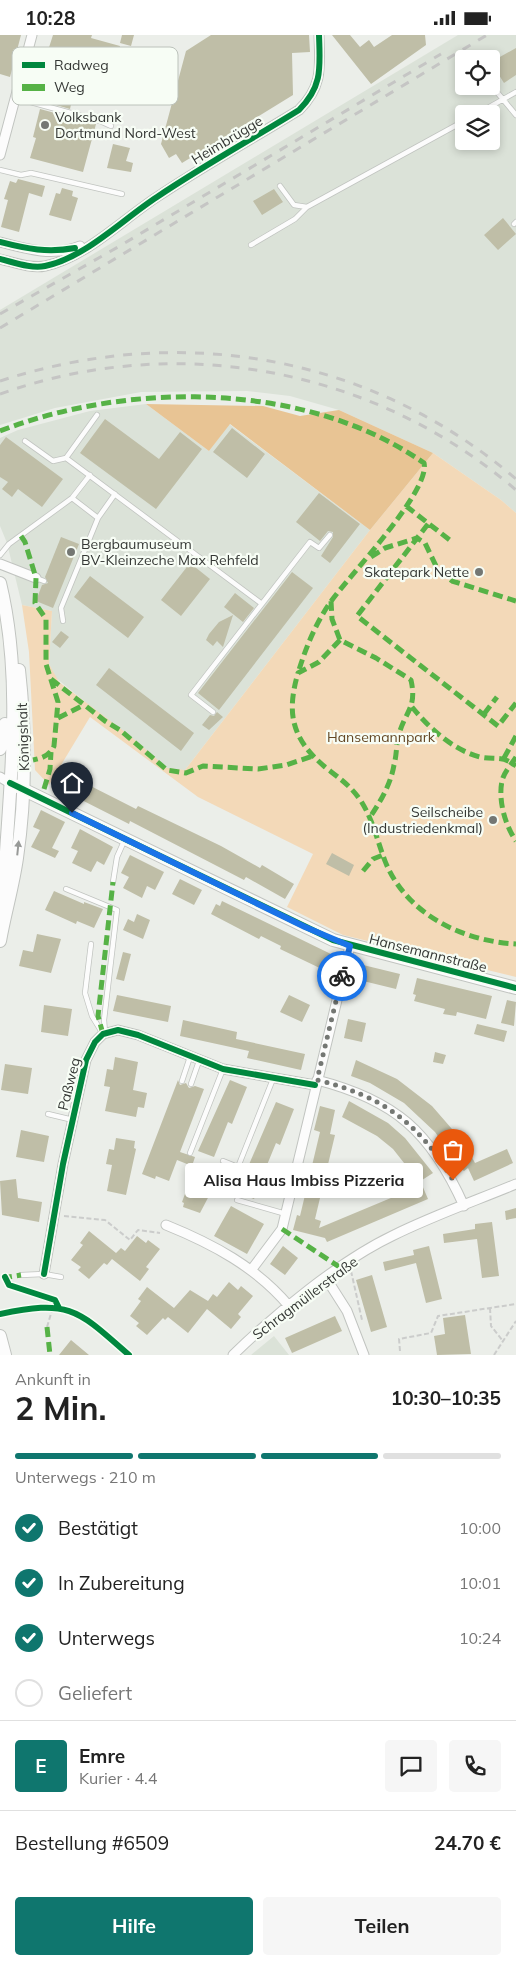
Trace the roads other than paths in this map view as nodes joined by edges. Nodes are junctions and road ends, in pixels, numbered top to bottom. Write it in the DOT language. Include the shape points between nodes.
graph roads {
  1 [pos="319,35"];
  2 [pos="516,91"];
  3 [pos="500,95"];
  4 [pos="503,99"];
  5 [pos="13,105"];
  6 [pos="42,105"];
  7 [pos="493,105"];
  8 [pos="516,115"];
  9 [pos="111,126"];
  10 [pos="455,126"];
  11 [pos="3,132"];
  12 [pos="0,155"];
  13 [pos="0,169"];
  14 [pos="280,186"];
  15 [pos="122,195"];
  16 [pos="307,207"];
  17 [pos="101,238"];
  18 [pos="0,242"];
  19 [pos="250,245"];
  20 [pos="0,259"];
  21 [pos="97,415"];
  22 [pos="25,441"];
  23 [pos="66,458"];
  24 [pos="90,475"];
  25 [pos="115,494"];
  26 [pos="72,498"];
  27 [pos="98,518"];
  28 [pos="330,535"];
  29 [pos="0,555"];
  30 [pos="0,564"];
  31 [pos="40,580"];
  32 [pos="0,583"];
  33 [pos="61,588"];
  34 [pos="68,591"];
  35 [pos="262,604"];
  36 [pos="63,621"];
  37 [pos="10,637"];
  38 [pos="213,712"];
  39 [pos="0,749"];
  40 [pos="5,780"];
  41 [pos="24,790"];
  42 [pos="126,838"];
  43 [pos="3,842"];
  44 [pos="113,882"];
  45 [pos="66,889"];
  46 [pos="2,927"];
  47 [pos="0,941"];
  48 [pos="91,944"];
  49 [pos="350,946"];
  50 [pos="516,988"];
  51 [pos="104,1034"];
  52 [pos="195,1059"];
  53 [pos="223,1069"];
  54 [pos="273,1079"];
  55 [pos="182,1081"];
  56 [pos="316,1083"];
  57 [pos="191,1085"];
  58 [pos="48,1114"];
  59 [pos="73,1120"];
  60 [pos="190,1153"];
  61 [pos="223,1161"];
  62 [pos="516,1184"];
  63 [pos="237,1200"];
  64 [pos="464,1206"];
  65 [pos="286,1214"];
  66 [pos="166,1225"];
  67 [pos="252,1269"];
  68 [pos="44,1274"];
  69 [pos="21,1275"];
  70 [pos="61,1277"];
  71 [pos="326,1278"];
  72 [pos="289,1307"];
  73 [pos="0,1336"];
  74 [pos="5,1355"];
  75 [pos="233,1355"];
  76 [pos="364,1355"];
  1 -- 17 [label="street, Heimbrügge" via="319,77 315,91 300,110 157,197"];
  2 -- 4 [label="lane"];
  3 -- 4 [label="lane"];
  4 -- 7 [label="lane"];
  4 -- 8 [label="lane"];
  5 -- 11 [label="street"];
  6 -- 9 [label="lane"];
  10 -- 16 [label="lane"];
  11 -- 12 [label="street"];
  13 -- 15 [label="lane" via="21,175 31,173"];
  14 -- 16 [label="lane" via="294,205"];
  16 -- 19 [label="lane" via="296,219"];
  17 -- 18 [label="street, Heimbrügge" via="54,252"];
  17 -- 20 [label="street, Heimbrügge" via="69,257 43,267"];
  21 -- 23 [label="lane"];
  22 -- 23 [label="lane" via="53,461"];
  23 -- 24 [label="lane"];
  24 -- 25 [label="lane"];
  24 -- 26 [label="lane"];
  25 -- 27 [label="lane"];
  25 -- 35 [label="lane"];
  26 -- 27 [label="lane"];
  26 -- 29 [label="lane" via="9,544"];
  27 -- 34 [label="lane"];
  28 -- 35 [label="lane" via="319,548 310,542"];
  30 -- 31 [label="street"];
  32 -- 37 [label="main road, Königshalt"];
  33 -- 34 [label="lane"];
  34 -- 36 [label="lane" via="61,609"];
  35 -- 38 [label="lane" via="192,695"];
  37 -- 39 [label="main road" via="4,739"];
  37 -- 40 [label="main road, Königshalt" via="13,719"];
  37 -- 41 [label="main road, Königshalt" via="17,657 23,705"];
  40 -- 41 [label="main road, Hansemannstraße"];
  40 -- 43 [label="main road, Königshalt"];
  41 -- 42 [label="main road, Hansemannstraße"];
  46 -- 41 [label="main road, Königshalt, one-way" via="18,857"];
  42 -- 44 [label="lane" via="117,857"];
  42 -- 49 [label="main road, Hansemannstraße"];
  43 -- 46 [label="main road, Königshalt"];
  45 -- 51 [label="lane" via="117,910"];
  46 -- 47 [label="main road, Königshalt"];
  48 -- 51 [label="lane" via="86,993 92,1016"];
  49 -- 50 [label="main road, Hansemannstraße"];
  49 -- 56 [label="street"];
  51 -- 52 [label="street" via="118,1030 138,1035"];
  51 -- 59 [label="street, Paßweg" via="95,1042 86,1060"];
  52 -- 53 [label="street"];
  52 -- 55 [label="lane"];
  52 -- 57 [label="lane"];
  53 -- 54 [label="street"];
  53 -- 60 [label="lane"];
  54 -- 56 [label="street"];
  54 -- 61 [label="lane" via="238,1167"];
  56 -- 64 [label="street" via="376,1100 413,1126 438,1156"];
  56 -- 65 [label="street"];
  58 -- 59 [label="lane"];
  59 -- 68 [label="street, Paßweg"];
  62 -- 64 [label="street, Schragmüllerstraße"];
  63 -- 65 [label="lane"];
  64 -- 71 [label="street, Schragmüllerstraße" via="390,1237"];
  65 -- 67 [label="street" via="282,1229"];
  66 -- 67 [label="street" via="203,1240"];
  67 -- 72 [label="street"];
  68 -- 69 [label="lane"];
  68 -- 70 [label="lane"];
  71 -- 72 [label="street, Schragmüllerstraße"];
  71 -- 76 [label="street" via="347,1311"];
  72 -- 75 [label="street, Schragmüllerstraße"];
  73 -- 74 [label="main road"];
}
